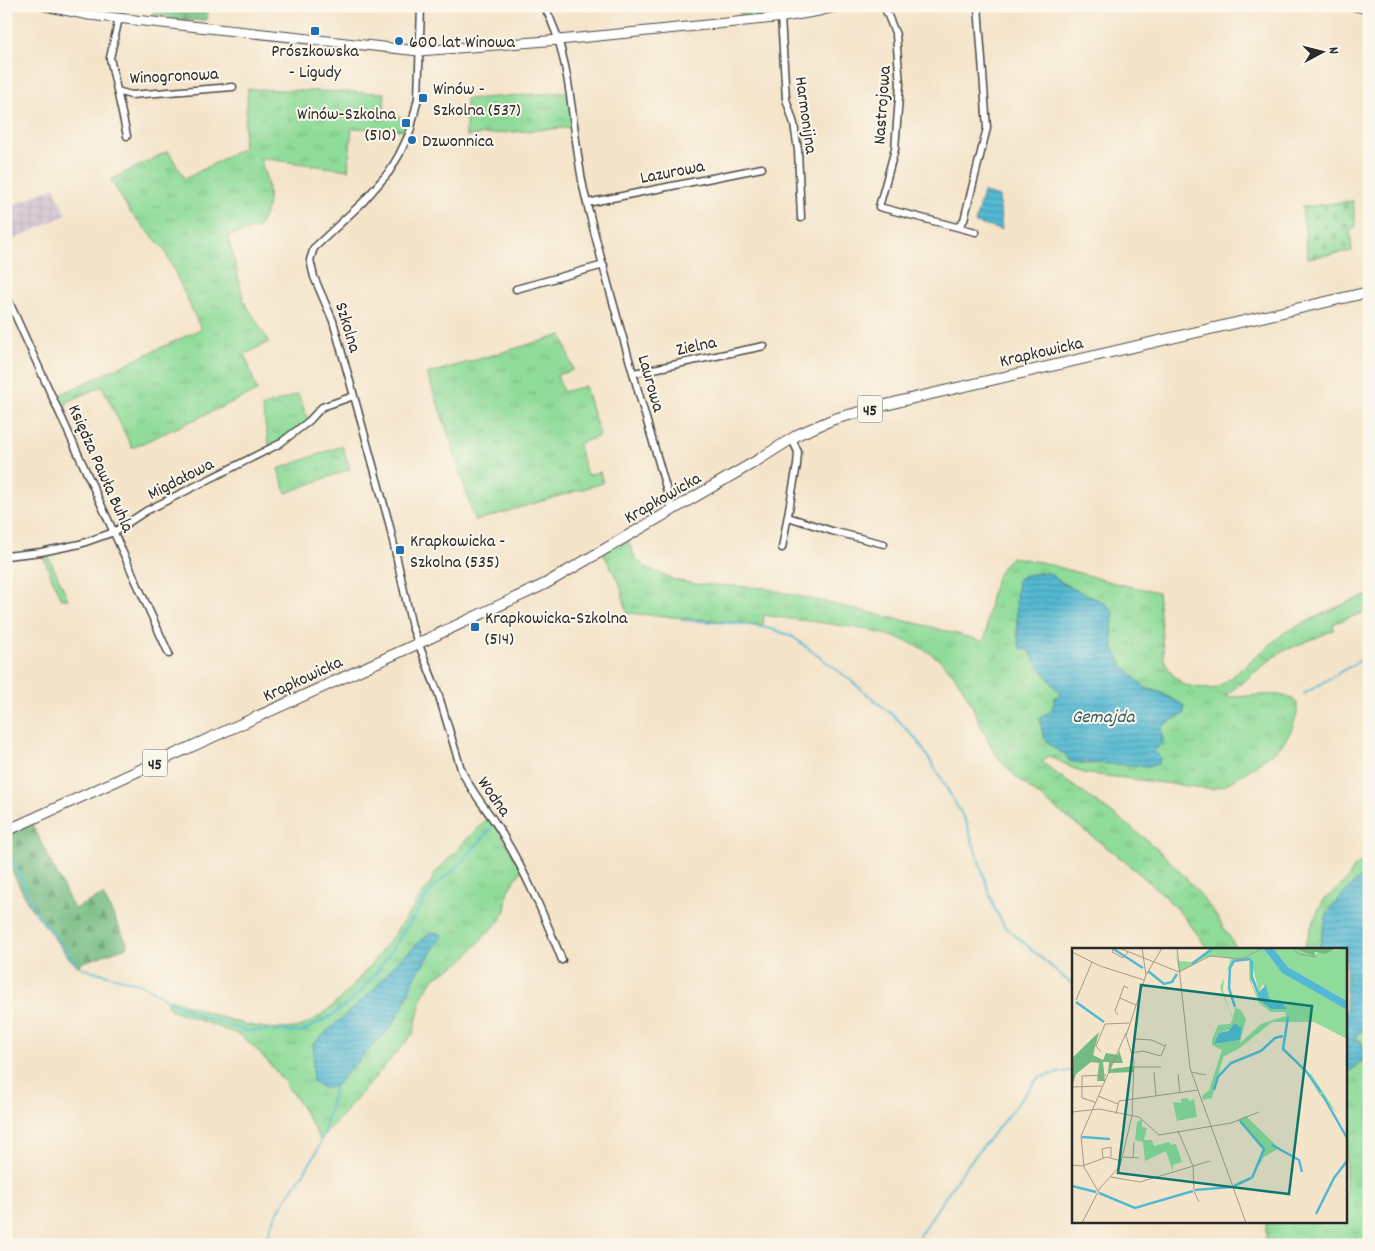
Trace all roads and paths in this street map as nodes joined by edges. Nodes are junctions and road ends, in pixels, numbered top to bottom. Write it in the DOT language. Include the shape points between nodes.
graph roads {
  1 [pos="44,6"];
  2 [pos="421,6"];
  3 [pos="544,6"];
  4 [pos="839,6"];
  5 [pos="884,6"];
  6 [pos="978,6"];
  7 [pos="1355,6"];
  8 [pos="90,10"];
  9 [pos="1369,10"];
  10 [pos="781,17"];
  11 [pos="118,18"];
  12 [pos="559,40"];
  13 [pos="419,51"];
  14 [pos="233,87"];
  15 [pos="117,91"];
  16 [pos="127,136"];
  17 [pos="762,168"];
  18 [pos="587,203"];
  19 [pos="801,218"];
  20 [pos="958,227"];
  21 [pos="976,232"];
  22 [pos="604,265"];
  23 [pos="516,289"];
  24 [pos="1369,292"];
  25 [pos="6,295"];
  26 [pos="764,346"];
  27 [pos="634,373"];
  28 [pos="354,396"];
  29 [pos="792,439"];
  30 [pos="672,510"];
  31 [pos="788,517"];
  32 [pos="114,532"];
  33 [pos="884,544"];
  34 [pos="782,548"];
  35 [pos="6,556"];
  36 [pos="417,644"];
  37 [pos="169,654"];
  38 [pos="6,831"];
  39 [pos="562,960"];
  1 -- 8 [label="main road"];
  2 -- 13 [label="street"];
  3 -- 12 [label="street, Laurowa"];
  4 -- 10 [label="main road"];
  5 -- 20 [label="street, Nastrojowa" via="896,35 900,84 895,148 879,207"];
  6 -- 20 [label="street" via="987,128 964,220"];
  7 -- 9 [label="main road"];
  8 -- 11 [label="main road"];
  10 -- 12 [label="main road"];
  10 -- 19 [label="street, Harmonijna" via="786,99 798,150"];
  11 -- 13 [label="main road"];
  11 -- 15 [label="street, Winogronowa" via="110,58"];
  12 -- 13 [label="main road"];
  12 -- 18 [label="street, Laurowa"];
  13 -- 28 [label="street, Szkolna" via="418,98 410,132 400,155 363,202 314,248 311,256 312,268 333,321"];
  14 -- 15 [label="street, Winogronowa" via="131,95"];
  15 -- 16 [label="street, Winogronowa"];
  17 -- 18 [label="street, Lazurowa"];
  18 -- 22 [label="street, Laurowa"];
  20 -- 21 [label="street"];
  22 -- 23 [label="street"];
  22 -- 27 [label="street, Laurowa"];
  24 -- 29 [label="main road, Krapkowicka / 45" via="901,401 834,419"];
  25 -- 32 [label="street, Księdza Pawła Buhla"];
  26 -- 27 [label="street, Zielna"];
  27 -- 30 [label="street, Laurowa"];
  28 -- 32 [label="street, Migdałowa" via="322,408 279,444 146,511"];
  28 -- 36 [label="street, Szkolna" via="389,523"];
  29 -- 30 [label="main road, Krapkowicka / 45"];
  29 -- 31 [label="street" via="798,452"];
  30 -- 36 [label="main road, Krapkowicka / 45" via="545,584"];
  31 -- 33 [label="street"];
  31 -- 34 [label="street"];
  32 -- 35 [label="street, Migdałowa" via="80,544"];
  32 -- 37 [label="street, Księdza Pawła Buhla"];
  36 -- 38 [label="main road, Krapkowicka / 45"];
  36 -- 39 [label="street, Wodna" via="438,693 465,780 505,837"];
}
